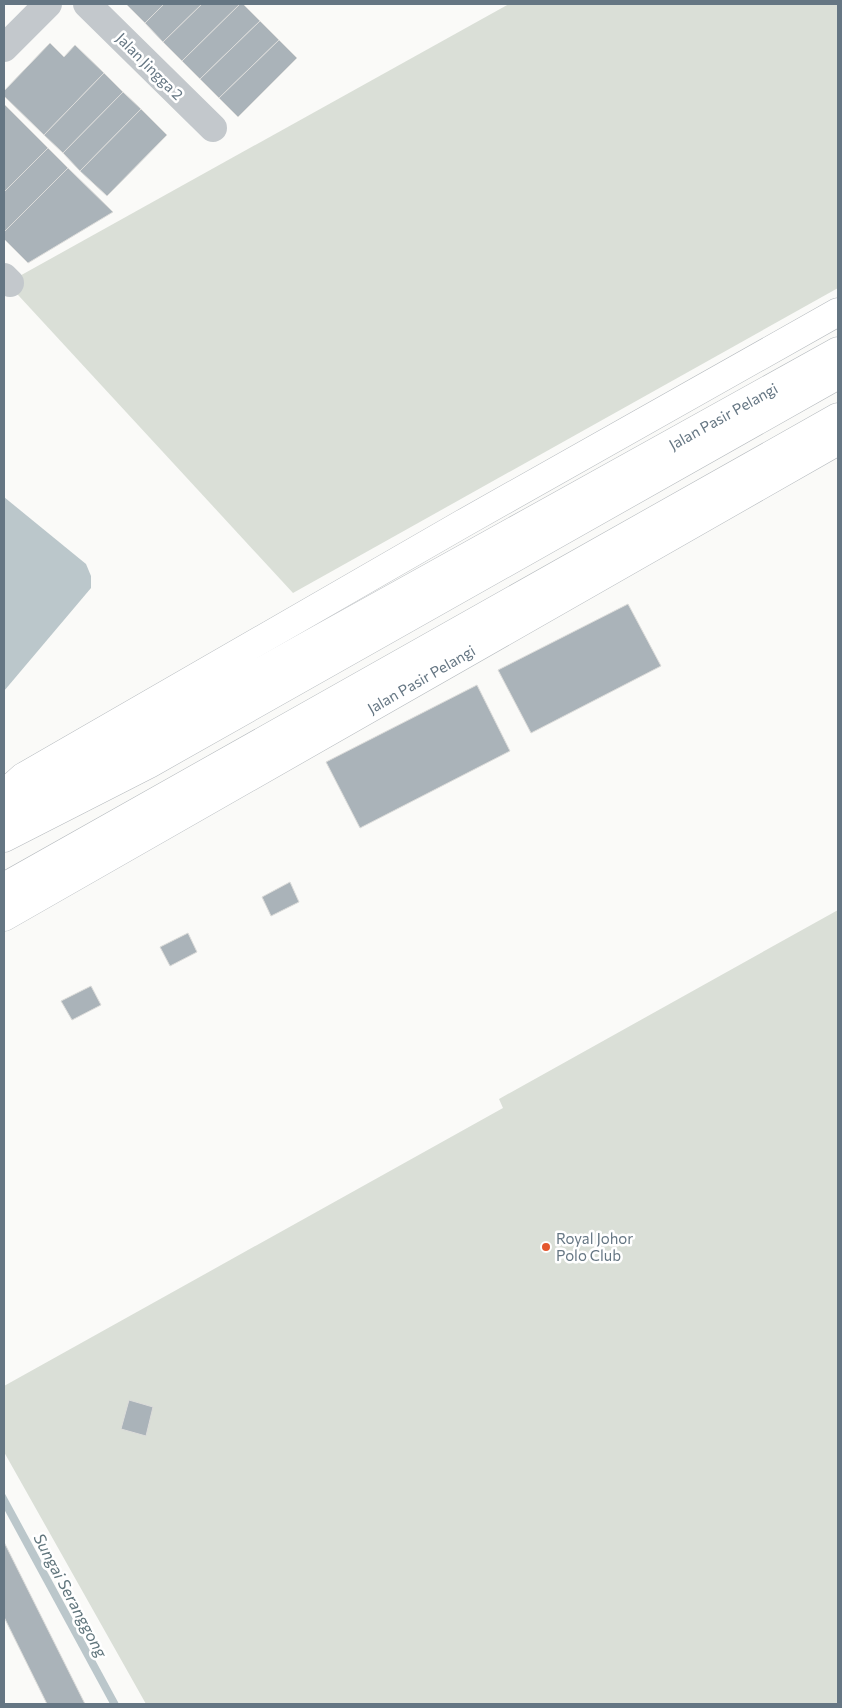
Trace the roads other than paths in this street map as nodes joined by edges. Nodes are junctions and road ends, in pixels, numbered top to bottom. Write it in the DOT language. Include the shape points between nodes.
graph roads {
  1 [pos="48,4"];
  2 [pos="87,4"];
  3 [pos="4,48"];
  4 [pos="213,128"];
  5 [pos="838,312"];
  6 [pos="838,351"];
  7 [pos="838,374"];
  8 [pos="838,417"];
  9 [pos="838,441"];
  10 [pos="4,794"];
  11 [pos="4,814"];
  12 [pos="4,838"];
  13 [pos="4,887"];
  14 [pos="4,917"];
  1 -- 3 [label="street"];
  2 -- 4 [label="street, Jalan Jingga 2"];
  5 -- 10 [label="main road" via="40,767"];
  6 -- 11 [label="main road, Jalan Pasir Pelangi"];
  7 -- 12 [label="main road" via="149,764"];
  8 -- 13 [label="main road"];
  9 -- 14 [label="main road, Jalan Pasir Pelangi"];
}
